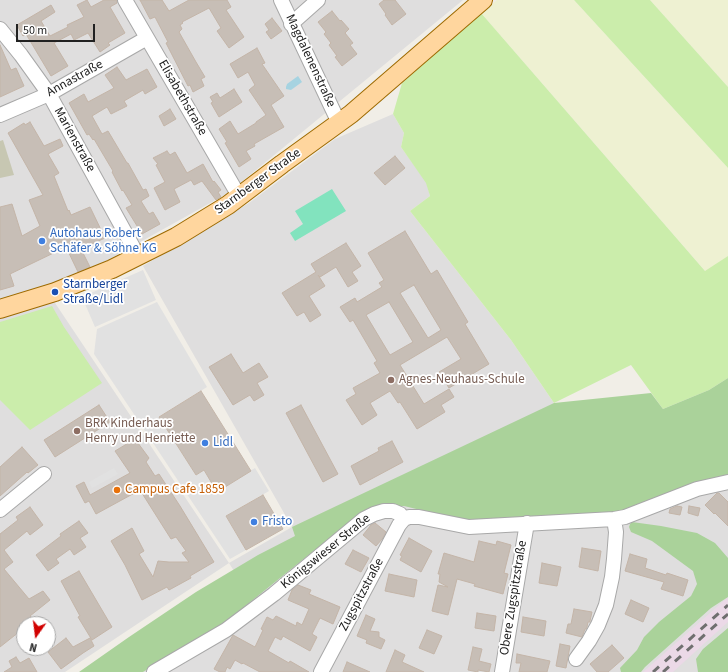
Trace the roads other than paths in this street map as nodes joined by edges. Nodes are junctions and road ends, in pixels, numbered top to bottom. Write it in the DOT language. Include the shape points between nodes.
graph roads {
  1 [pos="125,0"];
  2 [pos="281,0"];
  3 [pos="318,0"];
  4 [pos="483,0"];
  5 [pos="292,24"];
  6 [pos="0,29"];
  7 [pos="147,38"];
  8 [pos="49,94"];
  9 [pos="0,115"];
  10 [pos="339,123"];
  11 [pos="239,196"];
  12 [pos="138,256"];
  13 [pos="0,309"];
  14 [pos="44,474"];
  15 [pos="728,482"];
  16 [pos="0,510"];
  17 [pos="404,519"];
  18 [pos="614,519"];
  19 [pos="527,524"];
  20 [pos="576,659"];
  21 [pos="154,672"];
  22 [pos="321,672"];
  23 [pos="502,672"];
  1 -- 7 [label="street, Elisabethstraße"];
  2 -- 5 [label="street, Magdalenenstraße"];
  3 -- 5 [label="street"];
  4 -- 10 [label="main road, Starnberger Straße"];
  5 -- 10 [label="street, Magdalenenstraße"];
  6 -- 8 [label="street, Marienstraße"];
  7 -- 8 [label="street, Annastraße"];
  7 -- 11 [label="street, Elisabethstraße"];
  8 -- 9 [label="street, Annastraße"];
  8 -- 12 [label="street, Marienstraße"];
  10 -- 11 [label="main road, Starnberger Straße"];
  11 -- 12 [label="main road, Starnberger Straße" via="176,237"];
  12 -- 13 [label="main road, Starnberger Straße" via="64,288"];
  14 -- 16 [label="street"];
  15 -- 18 [label="street, Königswieser Straße" via="697,489"];
  17 -- 19 [label="street, Königswieser Straße" via="419,517 469,527"];
  17 -- 21 [label="street, Königswieser Straße" via="393,511 384,511 364,519 274,594 226,630"];
  17 -- 22 [label="street, Zugspitzstraße"];
  18 -- 19 [label="street, Königswieser Straße"];
  18 -- 20 [label="street" via="614,565 606,605 592,636"];
  19 -- 23 [label="street, Obere Zugspitzstraße"];
}
